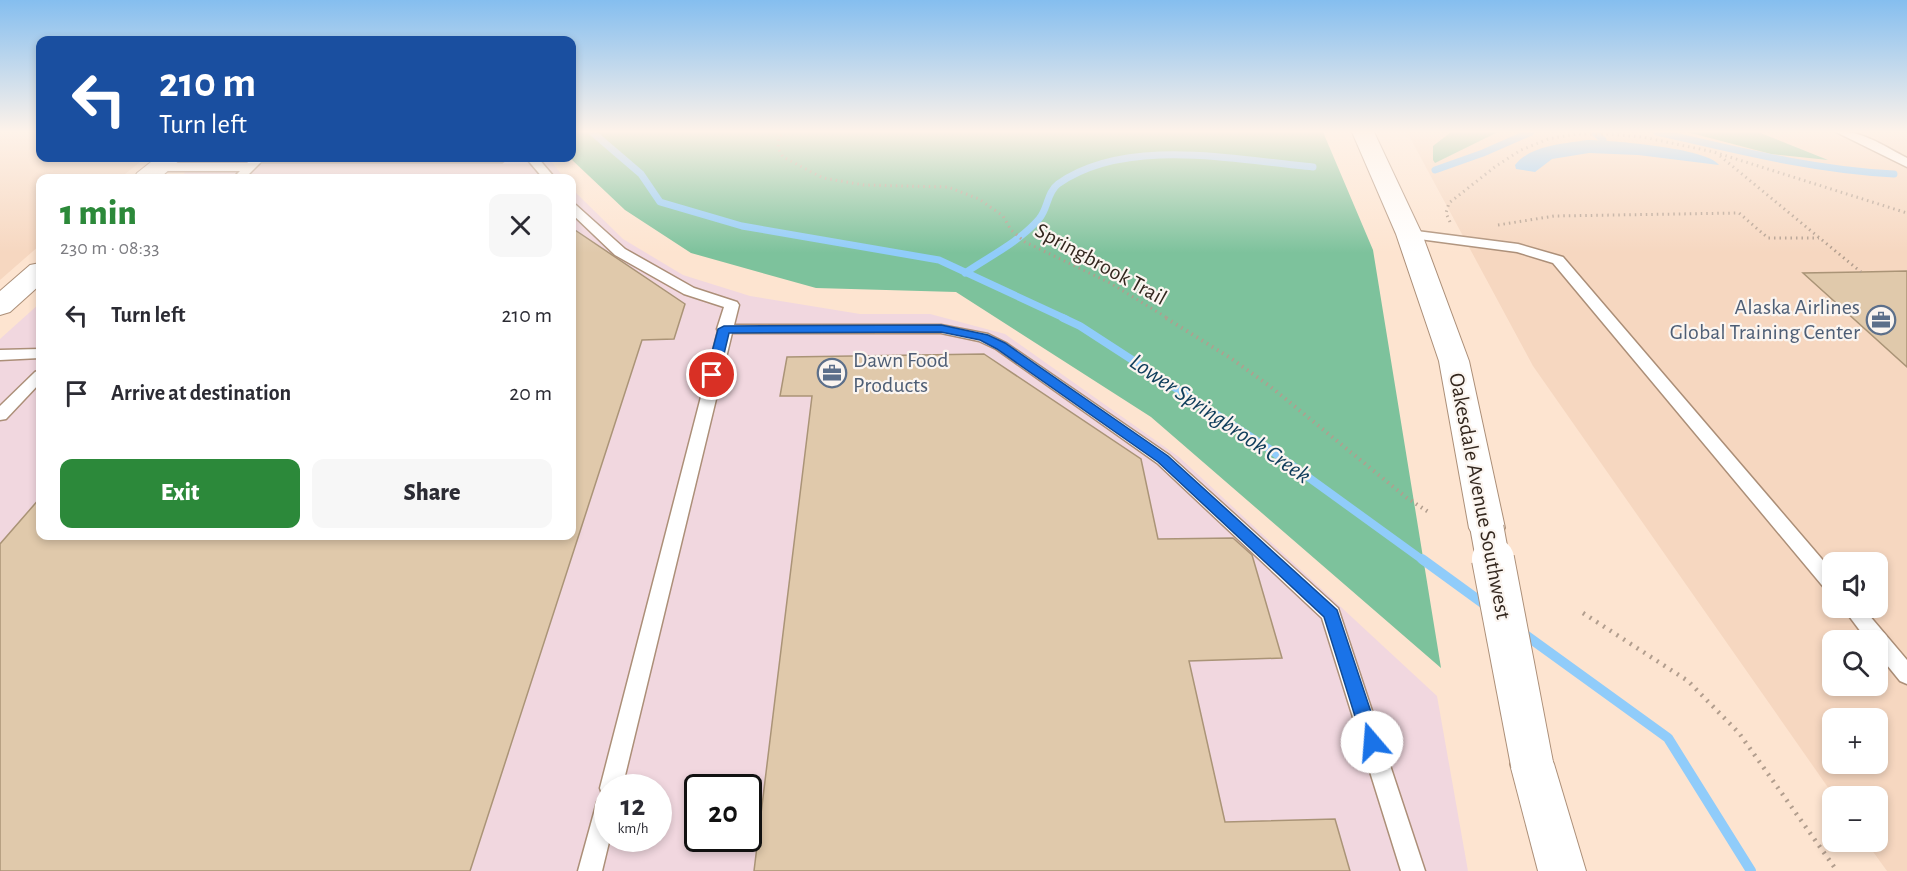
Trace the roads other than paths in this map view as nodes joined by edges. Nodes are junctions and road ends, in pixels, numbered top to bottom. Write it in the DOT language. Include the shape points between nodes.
graph roads {
  1 [pos="1381,173"];
  2 [pos="576,212"];
  3 [pos="1409,234"];
  4 [pos="36,274"];
  5 [pos="0,306"];
  6 [pos="724,329"];
  7 [pos="36,354"];
  8 [pos="0,355"];
  9 [pos="36,379"];
  10 [pos="0,415"];
  11 [pos="1822,572"];
  12 [pos="1860,618"];
  13 [pos="1907,675"];
  14 [pos="614,774"];
  15 [pos="595,852"];
  16 [pos="590,871"];
  17 [pos="1413,871"];
  18 [pos="1562,871"];
  1 -- 3 [label="street, Oakesdale Avenue Southwest"];
  2 -- 6 [label="lane" via="620,252 689,291 732,304"];
  3 -- 11 [label="lane" via="1518,248 1558,260"];
  3 -- 18 [label="street, Oakesdale Avenue Southwest, bridge" via="1454,362 1532,764"];
  4 -- 5 [label="street"];
  6 -- 14 [label="lane"];
  6 -- 17 [label="lane" via="941,329 983,337 1163,459 1331,614"];
  7 -- 8 [label="lane"];
  9 -- 10 [label="lane"];
  12 -- 13 [label="lane"];
  15 -- 16 [label="lane"];
}
